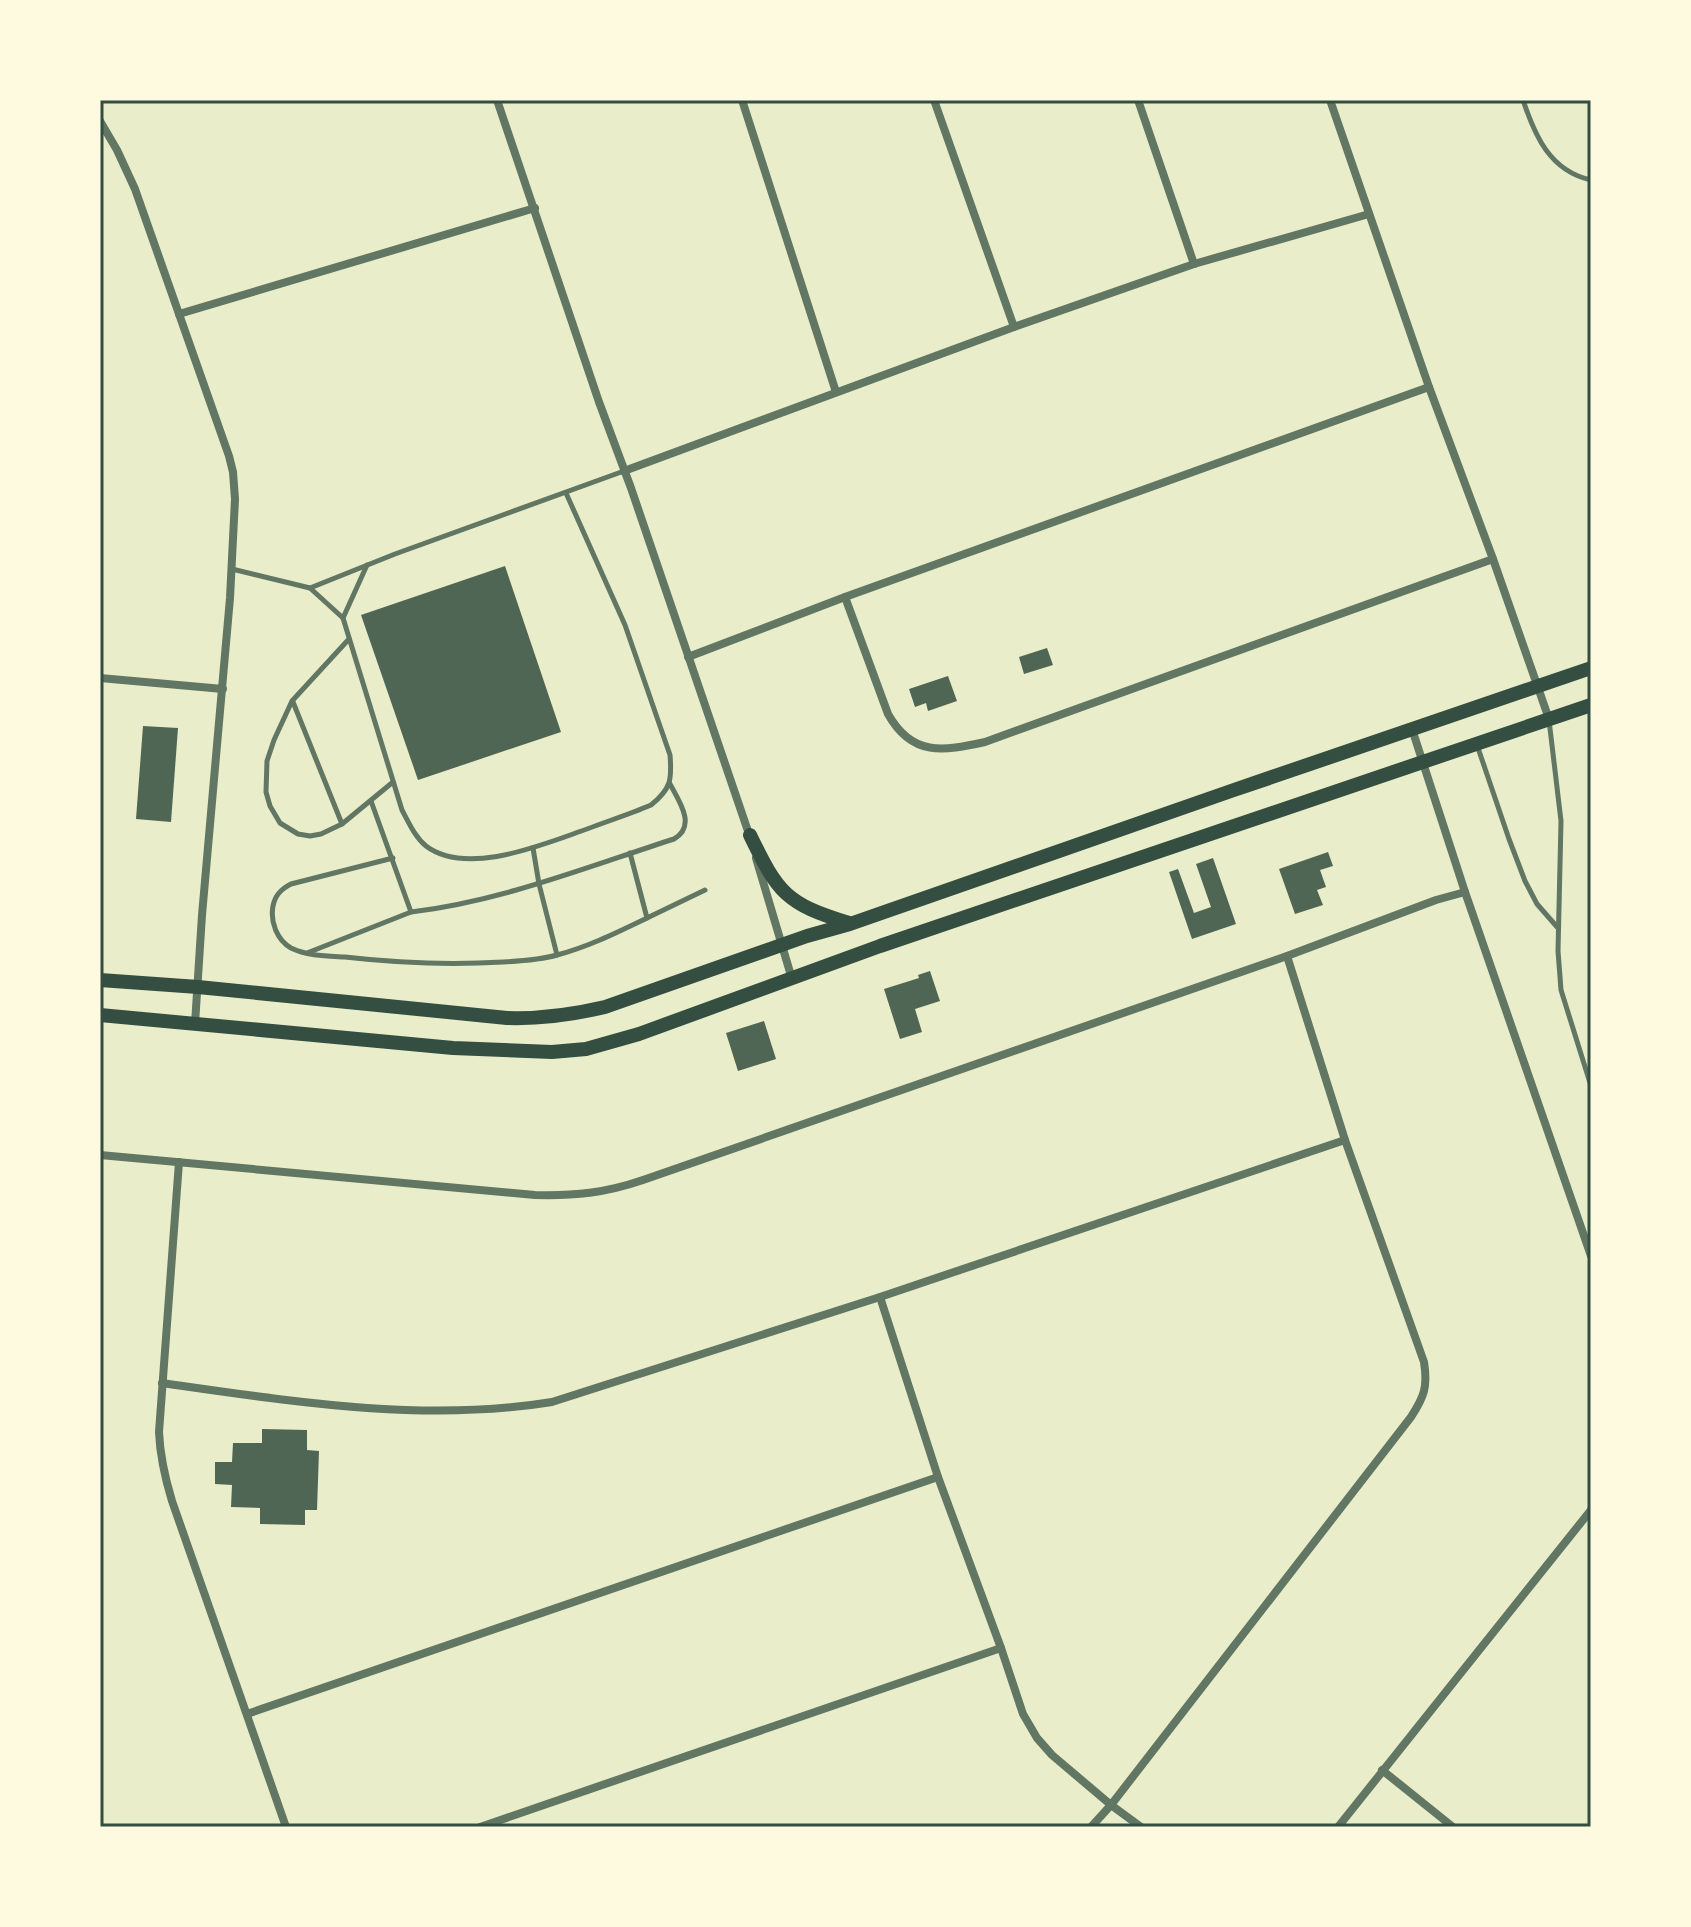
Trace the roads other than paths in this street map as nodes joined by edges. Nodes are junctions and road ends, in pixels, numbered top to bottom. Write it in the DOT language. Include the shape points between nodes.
graph roads {
  1 [pos="497,100"];
  2 [pos="742,100"];
  3 [pos="934,100"];
  4 [pos="1138,100"];
  5 [pos="1330,100"];
  6 [pos="1523,100"];
  7 [pos="100,121"];
  8 [pos="1591,180"];
  9 [pos="535,208"];
  10 [pos="1369,214"];
  11 [pos="1194,264"];
  12 [pos="179,314"];
  13 [pos="1014,327"];
  14 [pos="1429,387"];
  15 [pos="836,392"];
  16 [pos="624,471"];
  17 [pos="566,493"];
  18 [pos="1493,559"];
  19 [pos="367,565"];
  20 [pos="231,569"];
  21 [pos="310,588"];
  22 [pos="845,597"];
  23 [pos="343,618"];
  24 [pos="350,639"];
  25 [pos="688,657"];
  26 [pos="1591,668"];
  27 [pos="100,678"];
  28 [pos="1538,685"];
  29 [pos="223,689"];
  30 [pos="292,701"];
  31 [pos="1591,705"];
  32 [pos="1549,719"];
  33 [pos="1412,729"];
  34 [pos="1477,744"];
  35 [pos="1423,763"];
  36 [pos="393,782"];
  37 [pos="670,784"];
  38 [pos="371,801"];
  39 [pos="342,824"];
  40 [pos="750,835"];
  41 [pos="533,848"];
  42 [pos="630,853"];
  43 [pos="393,858"];
  44 [pos="539,884"];
  45 [pos="705,890"];
  46 [pos="1465,892"];
  47 [pos="411,912"];
  48 [pos="647,918"];
  49 [pos="850,924"];
  50 [pos="1558,930"];
  51 [pos="782,945"];
  52 [pos="306,953"];
  53 [pos="557,955"];
  54 [pos="1287,956"];
  55 [pos="793,979"];
  56 [pos="100,980"];
  57 [pos="198,987"];
  58 [pos="100,1015"];
  59 [pos="195,1024"];
  60 [pos="1591,1086"];
  61 [pos="1345,1140"];
  62 [pos="100,1155"];
  63 [pos="179,1162"];
  64 [pos="1591,1256"];
  65 [pos="880,1297"];
  66 [pos="162,1383"];
  67 [pos="938,1477"];
  68 [pos="1591,1510"];
  69 [pos="1001,1648"];
  70 [pos="247,1714"];
  71 [pos="1382,1770"];
  72 [pos="1111,1805"];
  73 [pos="286,1827"];
  74 [pos="480,1827"];
  75 [pos="1091,1827"];
  76 [pos="1141,1827"];
  77 [pos="1338,1827"];
  78 [pos="1453,1827"];
  1 -- 9 [label="street"];
  2 -- 15 [label="street"];
  3 -- 13 [label="street"];
  4 -- 11 [label="street"];
  5 -- 10 [label="street"];
  6 -- 8 [label="lane" via="1551,158"];
  7 -- 12 [label="street" via="135,189"];
  9 -- 12 [label="street"];
  9 -- 16 [label="street"];
  10 -- 11 [label="street"];
  10 -- 14 [label="street"];
  11 -- 13 [label="street"];
  12 -- 20 [label="street" via="233,472"];
  13 -- 15 [label="street"];
  14 -- 18 [label="street"];
  14 -- 22 [label="street"];
  15 -- 16 [label="street"];
  16 -- 17 [label="lane"];
  16 -- 25 [label="street"];
  17 -- 19 [label="lane"];
  17 -- 37 [label="lane" via="639,664 670,755"];
  18 -- 22 [label="street" via="985,742 949,750 926,748 896,728"];
  18 -- 28 [label="street"];
  19 -- 21 [label="lane"];
  19 -- 23 [label="lane"];
  20 -- 21 [label="lane"];
  20 -- 29 [label="street"];
  21 -- 23 [label="lane"];
  22 -- 25 [label="street"];
  23 -- 24 [label="lane"];
  24 -- 30 [label="lane"];
  24 -- 36 [label="lane"];
  25 -- 40 [label="street"];
  26 -- 28 [label="main road"];
  27 -- 29 [label="street"];
  28 -- 32 [label="street"];
  28 -- 33 [label="main road"];
  29 -- 57 [label="street"];
  30 -- 39 [label="lane"];
  30 -- 39 [label="lane" via="267,761 270,806 280,823 298,834 321,834"];
  31 -- 32 [label="main road"];
  32 -- 34 [label="main road"];
  32 -- 50 [label="lane" via="1561,821"];
  33 -- 35 [label="street"];
  33 -- 49 [label="main road"];
  34 -- 35 [label="main road"];
  34 -- 50 [label="lane" via="1525,881"];
  35 -- 46 [label="street"];
  35 -- 55 [label="main road"];
  36 -- 38 [label="lane"];
  36 -- 41 [label="lane" via="415,835 427,847 470,859"];
  37 -- 41 [label="lane" via="662,796 639,810"];
  37 -- 42 [label="lane" via="684,809 681,836"];
  38 -- 39 [label="lane"];
  38 -- 43 [label="lane"];
  40 -- 49 [label="main road" via="785,894"];
  40 -- 51 [label="street"];
  41 -- 44 [label="lane"];
  42 -- 44 [label="lane"];
  42 -- 48 [label="lane"];
  43 -- 47 [label="lane"];
  43 -- 52 [label="lane" via="283,888 274,901 273,924 290,947"];
  44 -- 47 [label="lane" via="478,902"];
  44 -- 53 [label="lane"];
  45 -- 48 [label="lane"];
  46 -- 54 [label="street"];
  46 -- 64 [label="street"];
  47 -- 52 [label="lane"];
  48 -- 53 [label="lane"];
  49 -- 51 [label="main road"];
  50 -- 60 [label="lane" via="1561,990"];
  51 -- 55 [label="street"];
  51 -- 57 [label="main road" via="605,1007 537,1019"];
  52 -- 53 [label="lane" via="466,964"];
  54 -- 61 [label="street"];
  54 -- 63 [label="street" via="600,1193 535,1195"];
  55 -- 59 [label="main road" via="616,1042 552,1052"];
  56 -- 57 [label="main road"];
  57 -- 59 [label="street"];
  58 -- 59 [label="main road"];
  61 -- 65 [label="street"];
  61 -- 72 [label="street" via="1424,1362 1422,1401"];
  62 -- 63 [label="street"];
  63 -- 66 [label="street"];
  65 -- 66 [label="street" via="552,1402 517,1407 376,1407"];
  65 -- 67 [label="street"];
  66 -- 70 [label="street" via="159,1432 164,1477"];
  67 -- 69 [label="street"];
  67 -- 70 [label="street"];
  68 -- 71 [label="street"];
  69 -- 72 [label="street" via="1023,1714 1037,1738"];
  69 -- 74 [label="street"];
  70 -- 73 [label="street"];
  71 -- 77 [label="street"];
  71 -- 78 [label="street"];
  72 -- 75 [label="street"];
  72 -- 76 [label="street"];
}
